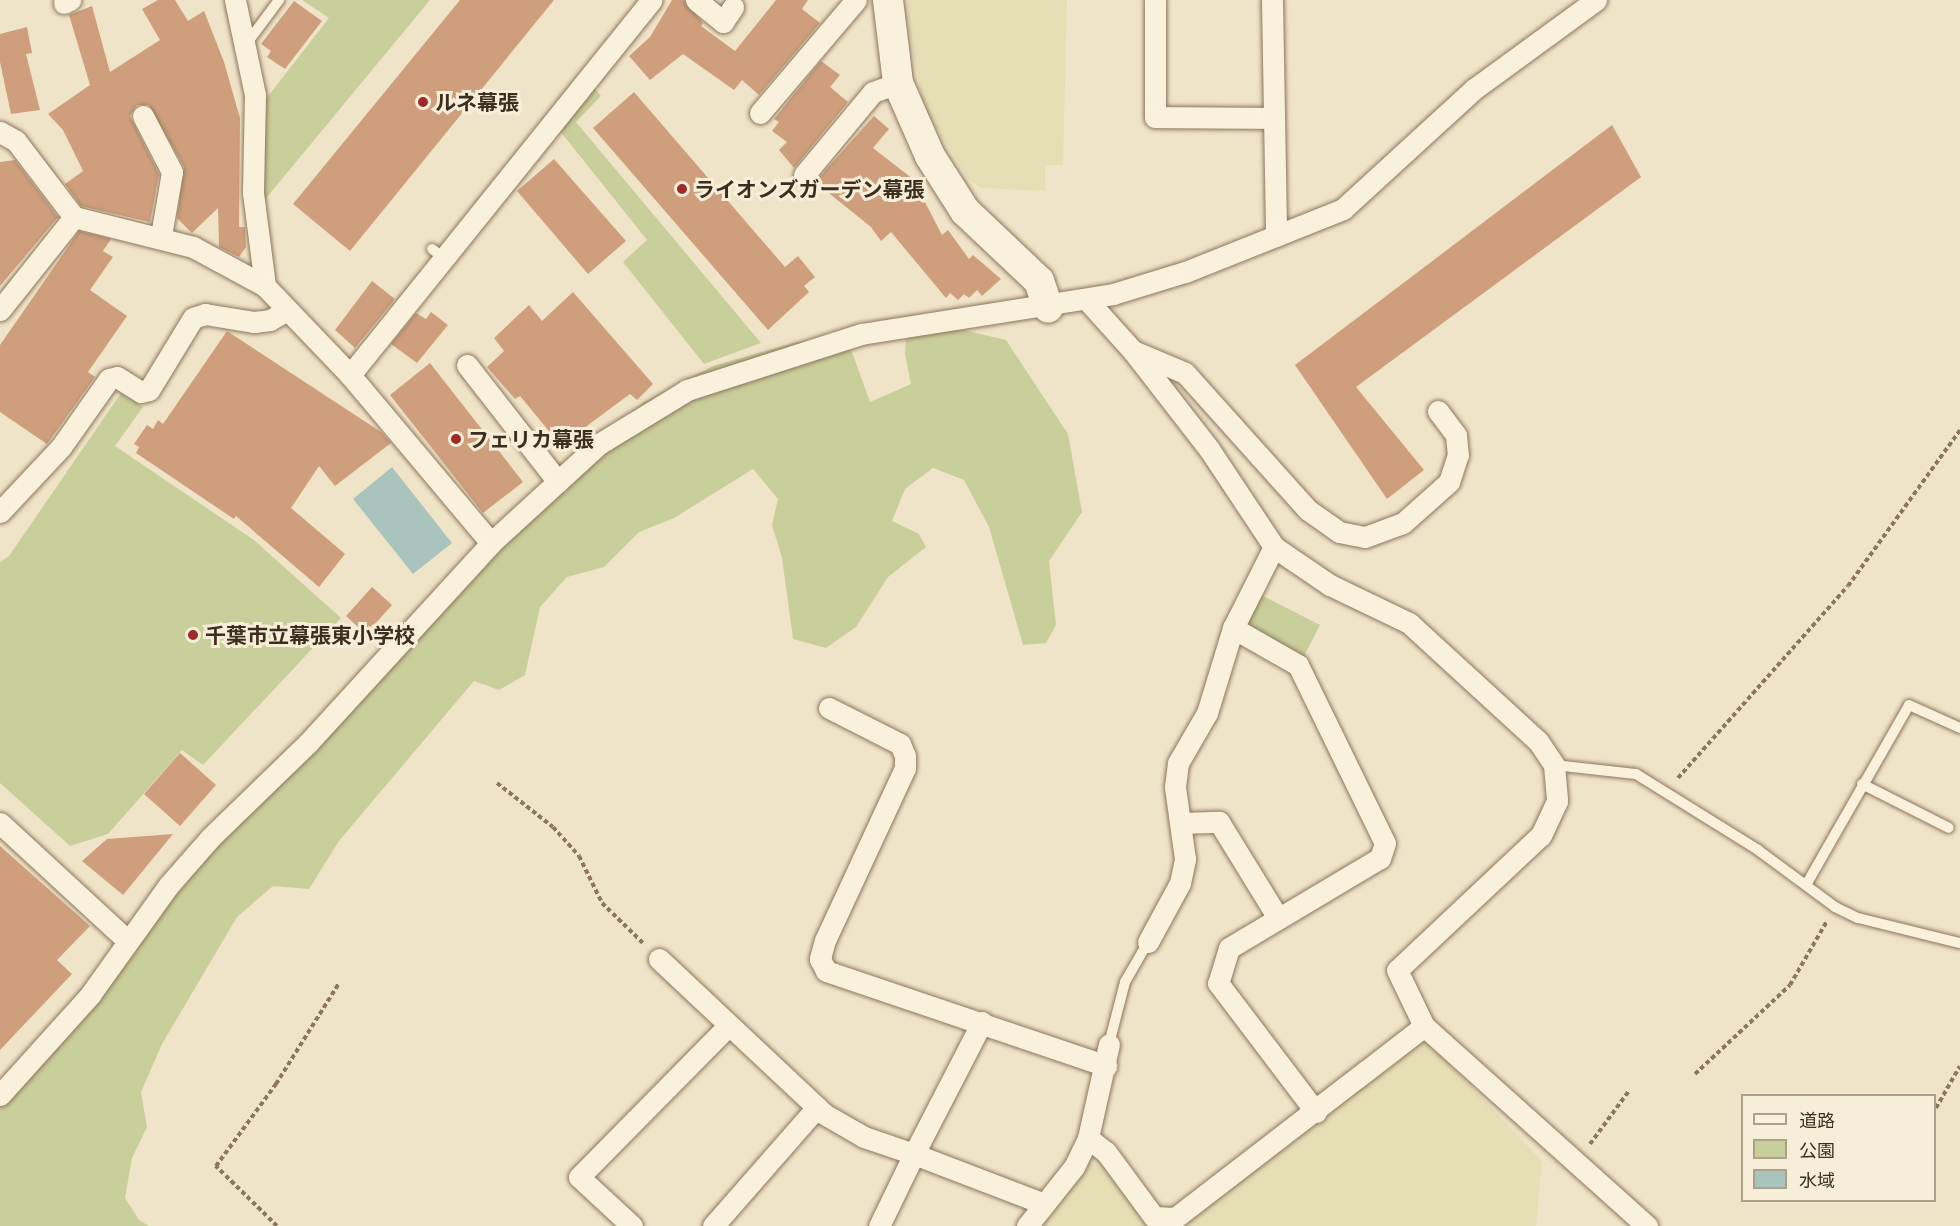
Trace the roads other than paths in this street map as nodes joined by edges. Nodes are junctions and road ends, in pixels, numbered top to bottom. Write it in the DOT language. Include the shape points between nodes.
graph roads {
  1 [pos="235,0"];
  2 [pos="279,0"];
  3 [pos="652,0"];
  4 [pos="696,0"];
  5 [pos="856,0"];
  6 [pos="1155,0"];
  7 [pos="1272,0"];
  8 [pos="1596,0"];
  9 [pos="888,4"];
  10 [pos="733,7"];
  11 [pos="247,43"];
  12 [pos="898,83"];
  13 [pos="760,113"];
  14 [pos="143,116"];
  15 [pos="1272,118"];
  16 [pos="0,132"];
  17 [pos="804,174"];
  18 [pos="74,217"];
  19 [pos="161,236"];
  20 [pos="1276,236"];
  21 [pos="265,286"];
  22 [pos="1087,300"];
  23 [pos="1048,306"];
  24 [pos="0,310"];
  25 [pos="287,310"];
  26 [pos="1133,351"];
  27 [pos="467,365"];
  28 [pos="350,375"];
  29 [pos="1438,411"];
  30 [pos="558,482"];
  31 [pos="0,512"];
  32 [pos="491,543"];
  33 [pos="1274,547"];
  34 [pos="1233,628"];
  35 [pos="830,708"];
  36 [pos="1960,728"];
  37 [pos="1554,765"];
  38 [pos="1862,784"];
  39 [pos="0,823"];
  40 [pos="1180,823"];
  41 [pos="1949,828"];
  42 [pos="1806,885"];
  43 [pos="1278,918"];
  44 [pos="128,941"];
  45 [pos="1148,942"];
  46 [pos="1960,943"];
  47 [pos="659,959"];
  48 [pos="982,1022"];
  49 [pos="728,1026"];
  50 [pos="1424,1026"];
  51 [pos="1109,1044"];
  52 [pos="1106,1066"];
  53 [pos="0,1095"];
  54 [pos="817,1107"];
  55 [pos="1316,1112"];
  56 [pos="1088,1138"];
  57 [pos="914,1154"];
  58 [pos="1044,1204"];
  59 [pos="632,1226"];
  60 [pos="713,1226"];
  61 [pos="879,1226"];
  62 [pos="1027,1226"];
  63 [pos="1647,1226"];
  1 -- 11 [label="street"];
  2 -- 11 [label="lane"];
  3 -- 28 [label="street" via="438,254"];
  4 -- 10 [label="street" via="723,22"];
  5 -- 9 [label="street" via="872,8"];
  5 -- 13 [label="street"];
  6 -- 15 [label="street" via="1155,117"];
  7 -- 15 [label="street"];
  8 -- 20 [label="street" via="1474,89 1343,209"];
  9 -- 12 [label="street"];
  11 -- 21 [label="street" via="255,95 253,193"];
  12 -- 17 [label="street" via="873,92"];
  12 -- 23 [label="street" via="930,156 958,200 1034,274"];
  14 -- 19 [label="street" via="172,172"];
  15 -- 20 [label="street"];
  16 -- 18 [label="street" via="16,141"];
  18 -- 19 [label="street"];
  18 -- 24 [label="street"];
  19 -- 21 [label="street" via="193,247"];
  20 -- 22 [label="street" via="1185,272"];
  21 -- 25 [label="street"];
  22 -- 23 [label="street"];
  22 -- 26 [label="street"];
  23 -- 30 [label="street" via="971,314 861,334 687,390 598,444"];
  25 -- 28 [label="street"];
  25 -- 31 [label="street" via="270,320 254,322 205,315 193,318 149,390 141,392 117,377 109,379 61,447"];
  26 -- 29 [label="street" via="1185,373 1308,510 1339,532 1365,537 1403,523 1449,482 1458,455 1456,435"];
  26 -- 33 [label="street" via="1209,449"];
  27 -- 30 [label="street"];
  28 -- 32 [label="street"];
  30 -- 32 [label="street"];
  32 -- 44 [label="street" via="308,743 211,837"];
  33 -- 34 [label="street"];
  33 -- 37 [label="street" via="1330,585 1409,623 1538,741"];
  34 -- 40 [label="street" via="1207,713 1178,763"];
  34 -- 43 [label="street" via="1298,665 1385,843 1380,858"];
  35 -- 48 [label="street" via="900,744 905,768 820,959 826,971"];
  36 -- 38 [label="lane" via="1909,705"];
  37 -- 42 [label="lane" via="1636,774"];
  37 -- 50 [label="street" via="1557,801 1541,835 1397,970"];
  38 -- 41 [label="lane"];
  38 -- 42 [label="lane"];
  39 -- 44 [label="street"];
  40 -- 43 [label="street" via="1219,822"];
  40 -- 45 [label="street" via="1185,859 1180,883"];
  42 -- 46 [label="lane" via="1835,907 1858,918"];
  43 -- 55 [label="street" via="1229,948 1218,982"];
  44 -- 53 [label="street" via="90,995"];
  45 -- 51 [label="lane" via="1125,982"];
  47 -- 49 [label="street"];
  48 -- 52 [label="street"];
  48 -- 57 [label="street"];
  49 -- 54 [label="street"];
  49 -- 59 [label="street" via="579,1177"];
  50 -- 55 [label="street"];
  50 -- 63 [label="street"];
  51 -- 52 [label="street"];
  52 -- 56 [label="street"];
  54 -- 57 [label="street" via="864,1137"];
  54 -- 60 [label="street"];
  55 -- 56 [label="street" via="1174,1218 1154,1217 1106,1152"];
  56 -- 58 [label="street" via="1074,1167"];
  57 -- 58 [label="street"];
  57 -- 61 [label="street"];
  58 -- 62 [label="street"];
}
